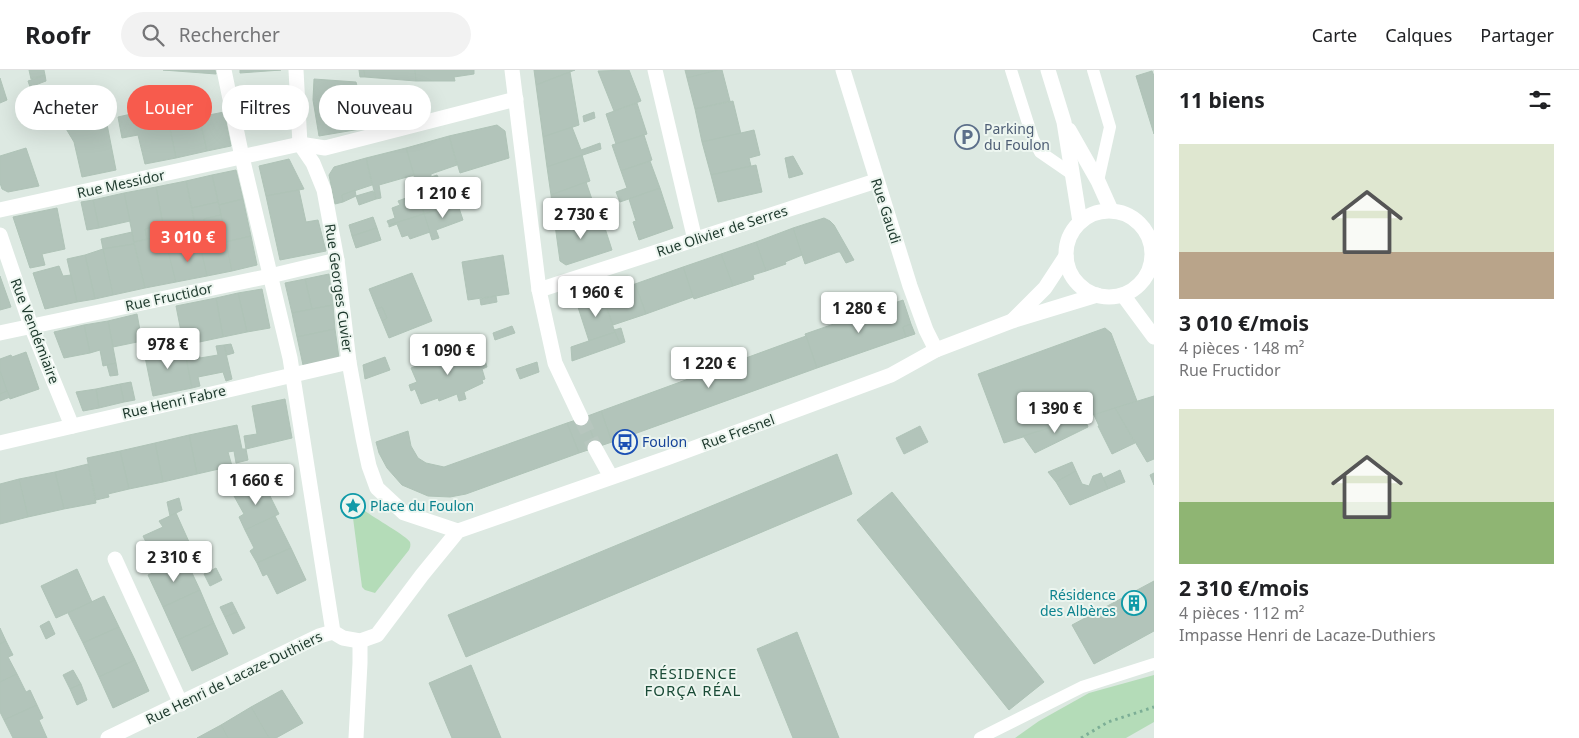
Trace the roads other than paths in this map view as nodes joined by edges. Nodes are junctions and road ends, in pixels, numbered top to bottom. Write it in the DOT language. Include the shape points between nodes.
graph roads {
  1 [pos="296,70"];
  2 [pos="512,70"];
  3 [pos="655,70"];
  4 [pos="843,70"];
  5 [pos="1011,70"];
  6 [pos="1048,70"];
  7 [pos="1093,70"];
  8 [pos="225,76"];
  9 [pos="516,99"];
  10 [pos="1064,122"];
  11 [pos="300,144"];
  12 [pos="242,157"];
  13 [pos="1072,174"];
  14 [pos="876,181"];
  15 [pos="1098,181"];
  16 [pos="0,210"];
  17 [pos="1111,210"];
  18 [pos="1080,222"];
  19 [pos="0,235"];
  20 [pos="695,240"];
  21 [pos="1066,256"];
  22 [pos="337,260"];
  23 [pos="1152,273"];
  24 [pos="270,276"];
  25 [pos="539,290"];
  26 [pos="1123,295"];
  27 [pos="1097,296"];
  28 [pos="1012,321"];
  29 [pos="31,326"];
  30 [pos="0,333"];
  31 [pos="1154,337"];
  32 [pos="936,350"];
  33 [pos="349,362"];
  34 [pos="293,375"];
  35 [pos="581,418"];
  36 [pos="72,426"];
  37 [pos="0,443"];
  38 [pos="595,448"];
  39 [pos="611,477"];
  40 [pos="458,531"];
  41 [pos="114,559"];
  42 [pos="333,632"];
  43 [pos="360,641"];
  44 [pos="1154,664"];
  45 [pos="181,704"];
  46 [pos="108,738"];
  47 [pos="356,738"];
  48 [pos="980,738"];
  1 -- 11 [label="street"];
  2 -- 9 [label="street"];
  3 -- 20 [label="street"];
  4 -- 14 [label="street, Rue Gaudi"];
  5 -- 13 [label="lane" via="1040,152"];
  6 -- 10 [label="street"];
  7 -- 15 [label="lane" via="1110,127"];
  8 -- 12 [label="street"];
  9 -- 11 [label="street" via="325,148"];
  9 -- 25 [label="street"];
  10 -- 13 [label="street"];
  10 -- 15 [label="street"];
  11 -- 12 [label="street, Rue Messidor"];
  11 -- 22 [label="street, Rue Georges Cuvier" via="313,163 324,190"];
  12 -- 16 [label="street, Rue Messidor"];
  12 -- 24 [label="street"];
  13 -- 18 [label="street"];
  14 -- 20 [label="street, Rue Olivier de Serres"];
  14 -- 32 [label="street, Rue Gaudi" via="910,286"];
  15 -- 17 [label="street"];
  17 -- 18 [label="street" via="1095,213"];
  17 -- 23 [label="street" via="1125,213 1146,230 1153,256"];
  18 -- 21 [label="street" via="1067,243"];
  19 -- 29 [label="street, Rue Vendémiaire"];
  20 -- 25 [label="street, Rue Olivier de Serres"];
  21 -- 27 [label="street" via="1068,269 1075,281"];
  21 -- 28 [label="street, Rue Fresnel" via="1045,288"];
  22 -- 24 [label="street, Rue Fructidor"];
  22 -- 33 [label="street, Rue Georges Cuvier"];
  23 -- 26 [label="street"];
  24 -- 29 [label="street, Rue Fructidor"];
  24 -- 34 [label="street"];
  25 -- 35 [label="street" via="555,363"];
  26 -- 27 [label="street"];
  26 -- 31 [label="street"];
  27 -- 28 [label="street, Rue Fresnel"];
  28 -- 32 [label="street, Rue Fresnel"];
  29 -- 30 [label="street, Rue Fructidor"];
  29 -- 36 [label="street, Rue Vendémiaire"];
  32 -- 39 [label="street, Rue Fresnel" via="891,375"];
  33 -- 34 [label="street, Rue Henri Fabre"];
  33 -- 40 [label="street, Rue Georges Cuvier" via="369,466 377,488 404,513"];
  34 -- 36 [label="street, Rue Henri Fabre"];
  34 -- 42 [label="street"];
  36 -- 37 [label="street, Rue Henri Fabre"];
  38 -- 39 [label="street"];
  39 -- 40 [label="street, Rue Fresnel"];
  40 -- 43 [label="street" via="377,635"];
  41 -- 45 [label="street"];
  42 -- 43 [label="street" via="343,638"];
  42 -- 45 [label="street, Rue Henri de Lacaze-Duthiers"];
  43 -- 47 [label="street"];
  44 -- 48 [label="lane" via="1082,686"];
  45 -- 46 [label="street, Rue Henri de Lacaze-Duthiers"];
}
